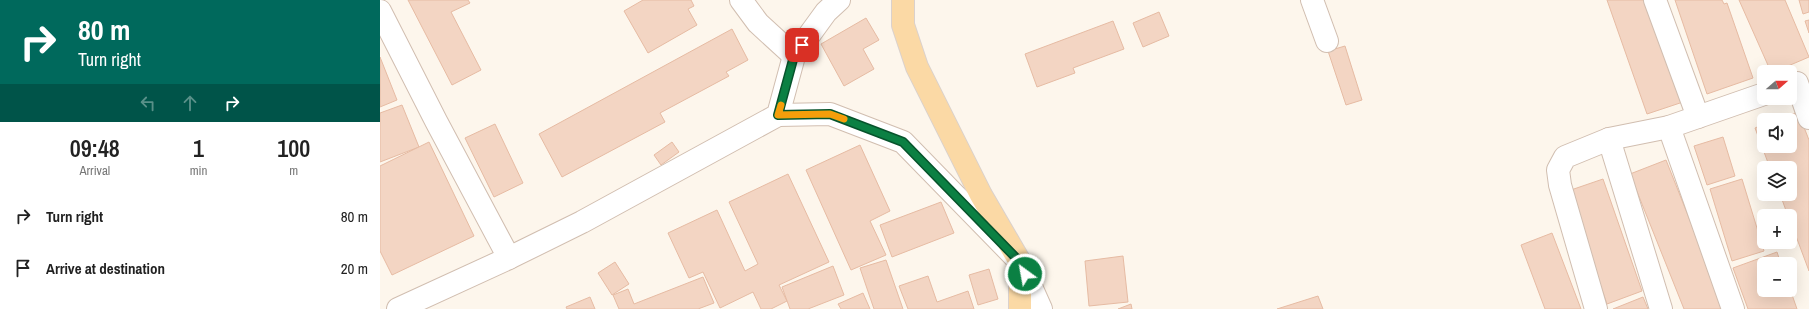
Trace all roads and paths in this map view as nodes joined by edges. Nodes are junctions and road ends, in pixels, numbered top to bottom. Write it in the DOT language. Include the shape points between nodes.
graph roads {
  1 [pos="740,0"];
  2 [pos="840,0"];
  3 [pos="903,0"];
  4 [pos="1312,0"];
  5 [pos="1655,0"];
  6 [pos="380,11"];
  7 [pos="385,35"];
  8 [pos="1327,41"];
  9 [pos="794,56"];
  10 [pos="1799,82"];
  11 [pos="1757,96"];
  12 [pos="778,115"];
  13 [pos="1698,117"];
  14 [pos="1809,118"];
  15 [pos="1669,127"];
  16 [pos="1609,140"];
  17 [pos="509,258"];
  18 [pos="1020,262"];
  19 [pos="401,308"];
  20 [pos="1020,309"];
  21 [pos="1041,309"];
  22 [pos="1596,309"];
  23 [pos="1661,309"];
  24 [pos="1733,309"];
  1 -- 9 [label="street" via="758,23"];
  2 -- 9 [label="street" via="826,12"];
  3 -- 18 [label="main road" via="903,25 917,68 981,195"];
  4 -- 8 [label="street"];
  5 -- 13 [label="street"];
  6 -- 7 [label="street"];
  7 -- 17 [label="street" via="440,128"];
  9 -- 12 [label="street"];
  10 -- 14 [label="street"];
  11 -- 13 [label="street"];
  12 -- 17 [label="street" via="582,222"];
  12 -- 18 [label="street" via="830,114 903,142"];
  13 -- 15 [label="street"];
  15 -- 16 [label="street"];
  15 -- 24 [label="street"];
  16 -- 22 [label="street" via="1565,157 1558,170 1560,185"];
  16 -- 23 [label="street"];
  17 -- 19 [label="street"];
  18 -- 20 [label="main road"];
  18 -- 21 [label="street"];
}
